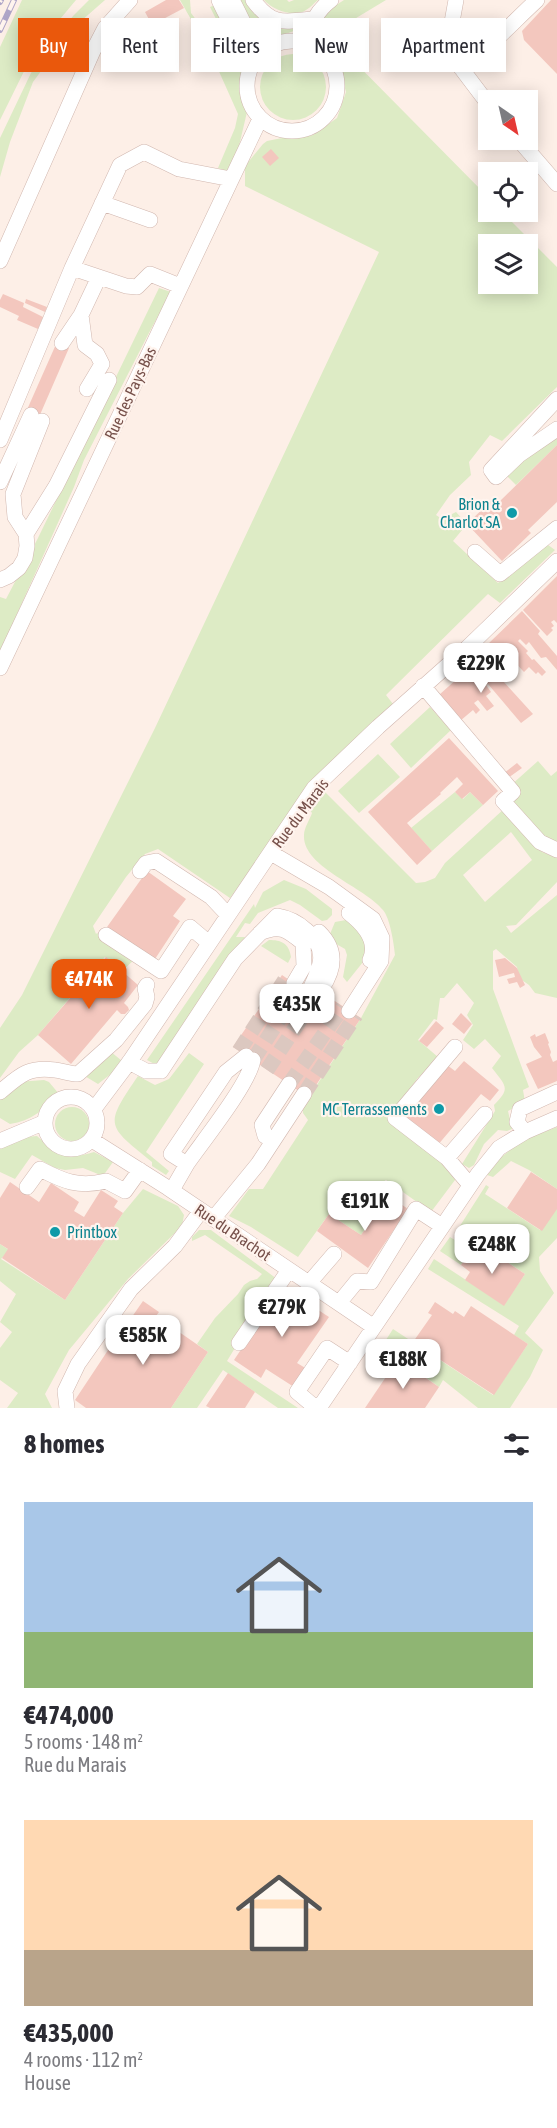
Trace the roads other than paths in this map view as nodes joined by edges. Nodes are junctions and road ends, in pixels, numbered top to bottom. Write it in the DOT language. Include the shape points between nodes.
graph roads {
  1 [pos="130,0"];
  2 [pos="219,0"];
  3 [pos="232,0"];
  4 [pos="253,0"];
  5 [pos="331,0"];
  6 [pos="456,0"];
  7 [pos="537,0"];
  8 [pos="228,18"];
  9 [pos="242,18"];
  10 [pos="314,18"];
  11 [pos="453,18"];
  12 [pos="293,20"];
  13 [pos="506,27"];
  14 [pos="250,72"];
  15 [pos="336,72"];
  16 [pos="464,72"];
  17 [pos="478,90"];
  18 [pos="260,119"];
  19 [pos="528,150"];
  20 [pos="231,178"];
  21 [pos="557,184"];
  22 [pos="102,203"];
  23 [pos="150,220"];
  24 [pos="0,261"];
  25 [pos="72,268"];
  26 [pos="99,277"];
  27 [pos="180,286"];
  28 [pos="81,315"];
  29 [pos="62,343"];
  30 [pos="109,380"];
  31 [pos="87,389"];
  32 [pos="557,399"];
  33 [pos="557,429"];
  34 [pos="0,440"];
  35 [pos="0,482"];
  36 [pos="557,528"];
  37 [pos="26,534"];
  38 [pos="476,552"];
  39 [pos="557,561"];
  40 [pos="0,580"];
  41 [pos="0,668"];
  42 [pos="423,686"];
  43 [pos="557,850"];
  44 [pos="271,853"];
  45 [pos="140,871"];
  46 [pos="228,915"];
  47 [pos="258,934"];
  48 [pos="106,935"];
  49 [pos="209,943"];
  50 [pos="147,985"];
  51 [pos="349,1011"];
  52 [pos="455,1047"];
  53 [pos="129,1062"];
  54 [pos="0,1092"];
  55 [pos="557,1092"];
  56 [pos="94,1109"];
  57 [pos="485,1114"];
  58 [pos="557,1118"];
  59 [pos="45,1122"];
  60 [pos="525,1132"];
  61 [pos="92,1140"];
  62 [pos="0,1141"];
  63 [pos="263,1156"];
  64 [pos="447,1158"];
  65 [pos="188,1164"];
  66 [pos="140,1170"];
  67 [pos="470,1185"];
  68 [pos="27,1187"];
  69 [pos="172,1190"];
  70 [pos="207,1215"];
  71 [pos="442,1226"];
  72 [pos="334,1254"];
  73 [pos="289,1270"];
  74 [pos="309,1283"];
  75 [pos="339,1303"];
  76 [pos="374,1327"];
  77 [pos="239,1343"];
  78 [pos="350,1363"];
  79 [pos="67,1408"];
  80 [pos="318,1408"];
  1 -- 24 [label="street" via="105,28 93,51"];
  2 -- 8 [label="street"];
  3 -- 9 [label="street"];
  4 -- 12 [label="street" via="275,21"];
  5 -- 10 [label="street"];
  6 -- 11 [label="street"];
  7 -- 13 [label="street"];
  14 -- 18 [label="street" via="247,94"];
  15 -- 18 [label="street" via="335,102 316,125 302,131 287,131"];
  16 -- 17 [label="street"];
  18 -- 20 [label="street, Rue des Pays-Bas"];
  19 -- 21 [label="street"];
  20 -- 22 [label="street" via="179,169 144,152 120,165"];
  20 -- 27 [label="street, Rue des Pays-Bas"];
  22 -- 23 [label="street"];
  22 -- 25 [label="street"];
  25 -- 26 [label="street"];
  25 -- 34 [label="street"];
  26 -- 27 [label="street" via="137,287 150,274"];
  26 -- 28 [label="street"];
  27 -- 41 [label="street, Rue des Pays-Bas"];
  28 -- 29 [label="street"];
  28 -- 31 [label="street" via="86,345 102,364"];
  30 -- 37 [label="street" via="56,486"];
  32 -- 33 [label="street" via="491,470 496,477 519,455"];
  35 -- 37 [label="street" via="36,418 13,494 15,517"];
  36 -- 38 [label="street" via="500,574"];
  37 -- 40 [label="street" via="25,558 19,568"];
  39 -- 42 [label="street, Rue du Marais"];
  42 -- 43 [label="street" via="513,792 503,801 540,842"];
  42 -- 44 [label="street, Rue du Marais" via="314,788"];
  44 -- 46 [label="street, Rue du Marais"];
  44 -- 51 [label="street" via="329,887 347,891 385,922 391,946 387,966"];
  45 -- 46 [label="street" via="146,863 156,861 211,897"];
  46 -- 49 [label="street, Rue du Marais"];
  47 -- 47 [label="street" via="269,916 281,909 291,909 328,941 333,958 325,983 301,988 303,944 283,929 272,927"];
  47 -- 53 [label="street" via="235,959 161,1071 146,1071"];
  48 -- 49 [label="street" via="161,971 190,927"];
  49 -- 53 [label="street, Rue du Marais"];
  50 -- 54 [label="street" via="144,1004 116,1040 78,1074 49,1069 22,1072"];
  52 -- 64 [label="street" via="395,1118"];
  53 -- 56 [label="street, Rue du Marais"];
  55 -- 60 [label="street" via="520,1109 517,1122"];
  56 -- 59 [label="street" via="79,1098 63,1098 51,1107"];
  56 -- 61 [label="street" via="98,1127"];
  57 -- 64 [label="street"];
  58 -- 60 [label="street"];
  59 -- 61 [label="street" via="52,1142 65,1149 80,1148"];
  59 -- 62 [label="street"];
  60 -- 67 [label="street" via="499,1148"];
  61 -- 66 [label="street, Rue du Brachot"];
  63 -- 63 [label="street" via="296,1089 265,1136"];
  63 -- 70 [label="street"];
  64 -- 67 [label="street"];
  65 -- 65 [label="street" via="252,1064 226,1072 171,1154"];
  65 -- 69 [label="street"];
  66 -- 68 [label="street" via="125,1191 106,1181 91,1185 63,1181 40,1169"];
  66 -- 69 [label="street, Rue du Brachot"];
  67 -- 71 [label="street"];
  69 -- 70 [label="street, Rue du Brachot"];
  70 -- 73 [label="street, Rue du Brachot"];
  70 -- 79 [label="street" via="131,1288 78,1364 65,1391"];
  71 -- 75 [label="street" via="416,1209 371,1282 357,1281"];
  71 -- 76 [label="street"];
  72 -- 74 [label="street"];
  73 -- 74 [label="street, Rue du Brachot"];
  73 -- 77 [label="street"];
  74 -- 75 [label="street, Rue du Brachot"];
  75 -- 76 [label="street, Rue du Brachot"];
  76 -- 78 [label="street"];
  78 -- 80 [label="street"];
  78 -- 80 [label="street" via="327,1348 297,1392"];
}
